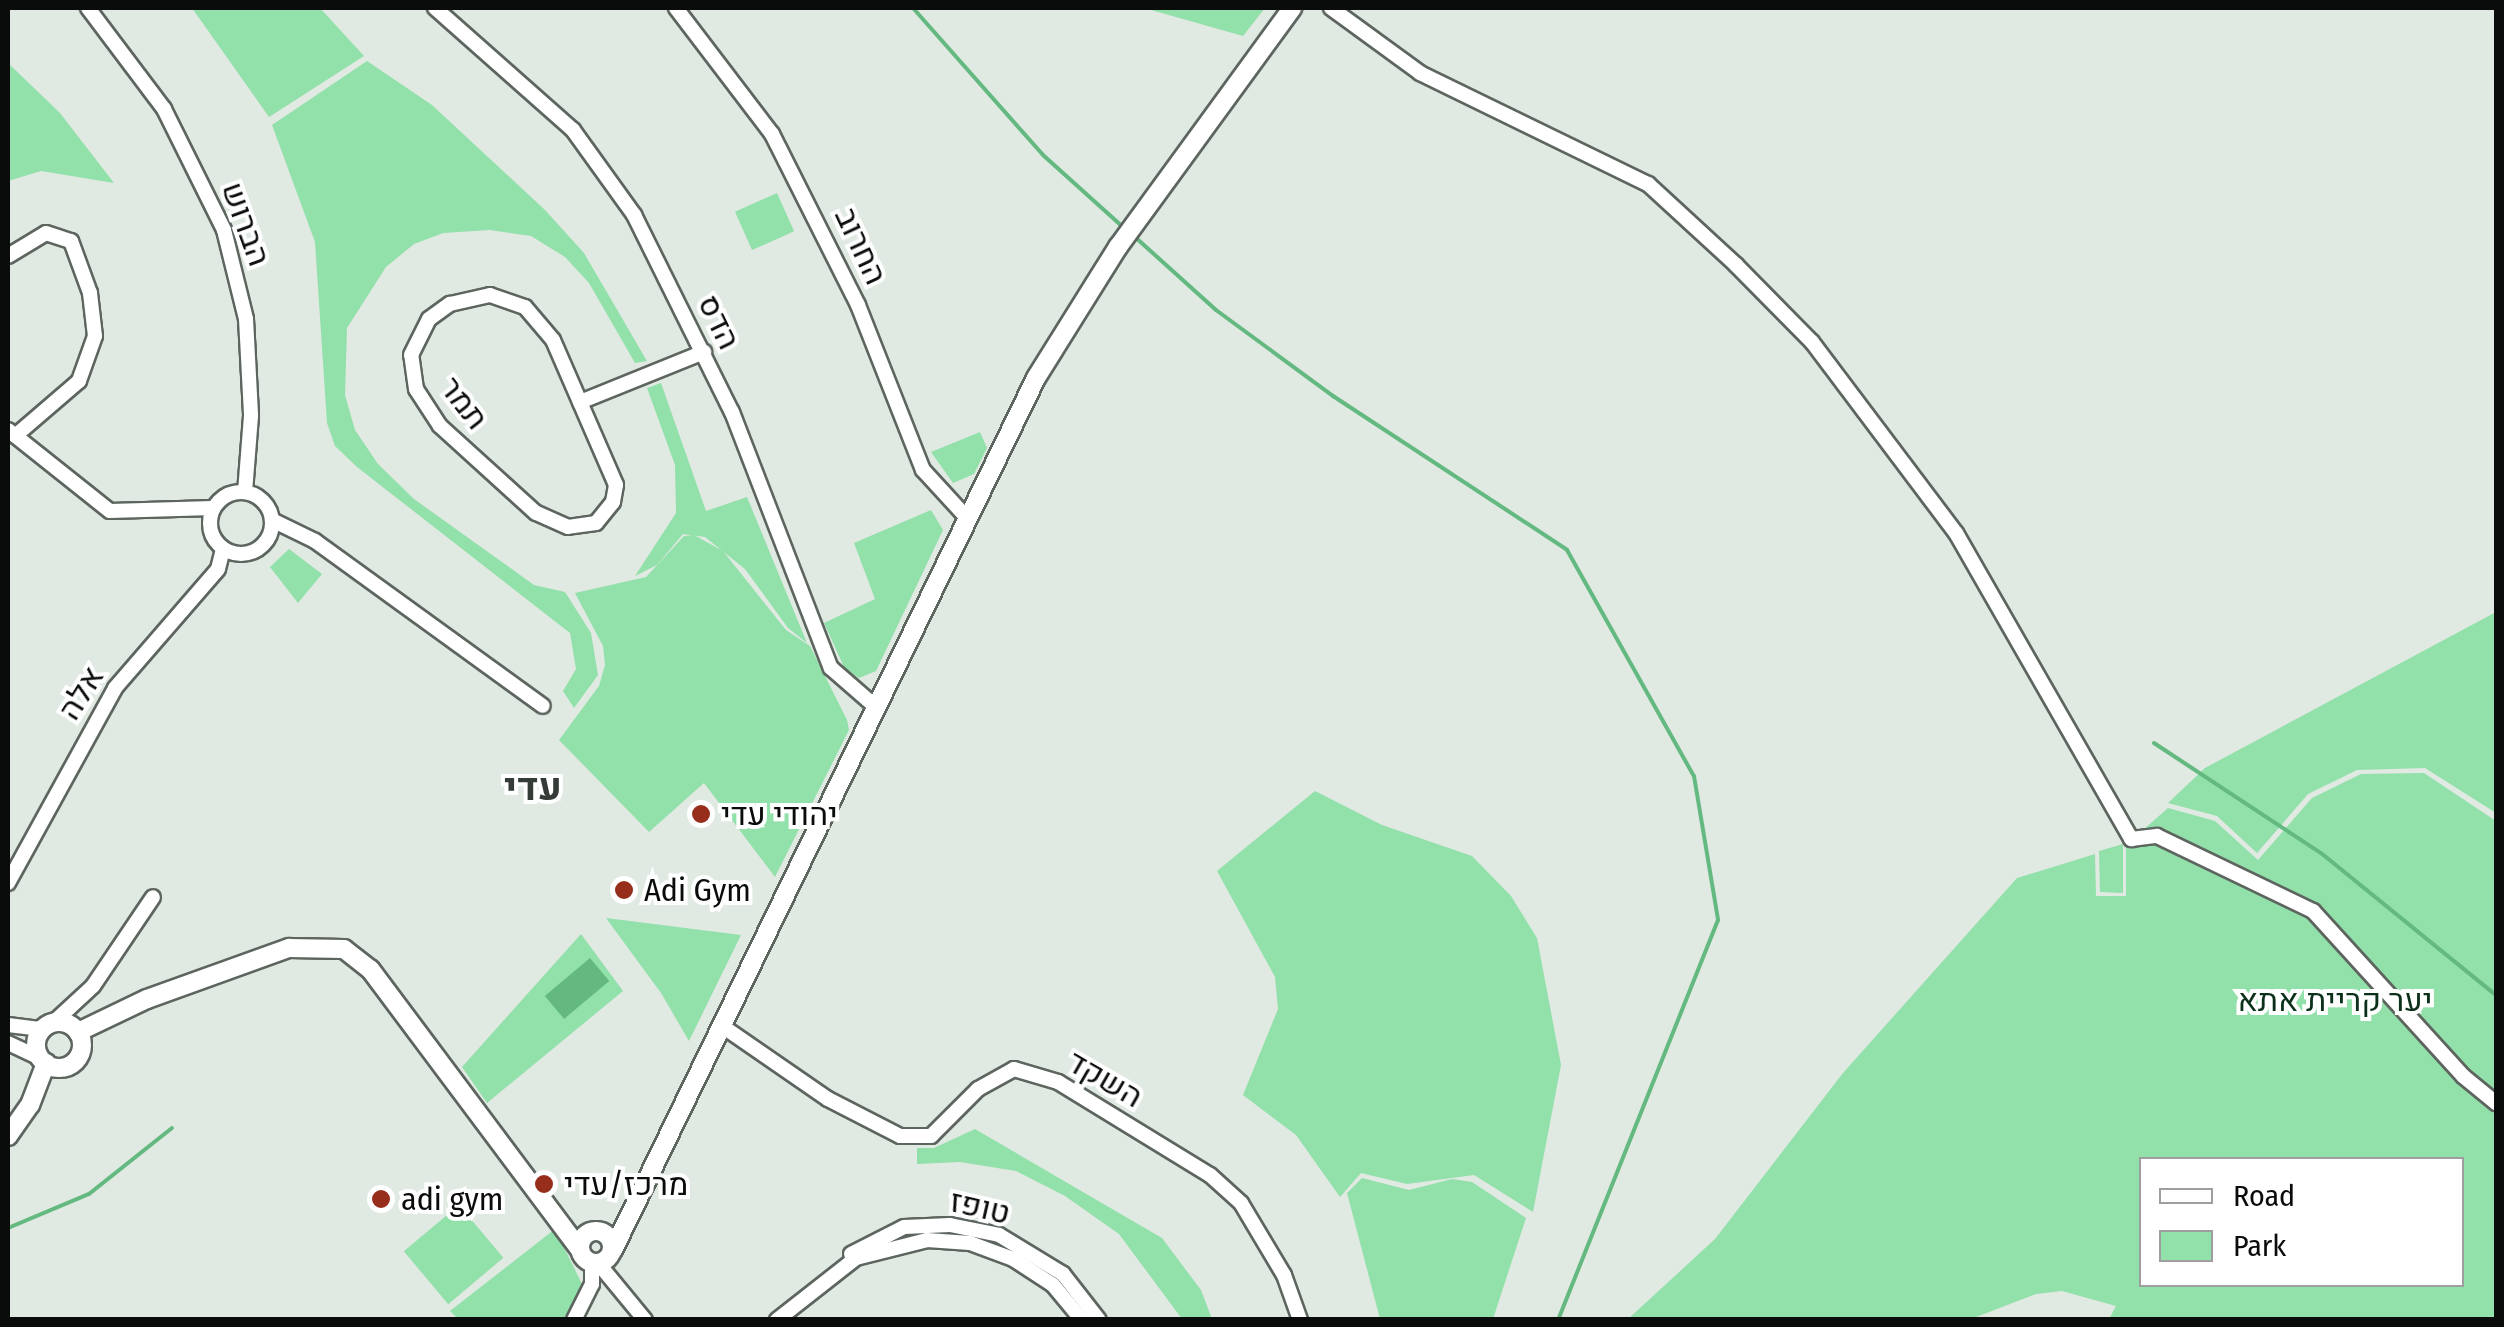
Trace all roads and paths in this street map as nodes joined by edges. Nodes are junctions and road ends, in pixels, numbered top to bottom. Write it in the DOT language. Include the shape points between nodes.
graph roads {
  1 [pos="88,8"];
  2 [pos="434,8"];
  3 [pos="676,8"];
  4 [pos="1292,8"];
  5 [pos="1330,8"];
  6 [pos="8,256"];
  7 [pos="704,352"];
  8 [pos="580,402"];
  9 [pos="11,433"];
  10 [pos="245,492"];
  11 [pos="213,508"];
  12 [pos="968,519"];
  13 [pos="272,520"];
  14 [pos="223,550"];
  15 [pos="543,706"];
  16 [pos="877,708"];
  17 [pos="8,883"];
  18 [pos="153,896"];
  19 [pos="8,1025"];
  20 [pos="48,1026"];
  21 [pos="725,1028"];
  22 [pos="78,1032"];
  23 [pos="8,1044"];
  24 [pos="43,1060"];
  25 [pos="2496,1103"];
  26 [pos="8,1136"];
  27 [pos="628,1209"];
  28 [pos="562,1219"];
  29 [pos="596,1231"];
  30 [pos="599,1256"];
  31 [pos="833,1273"];
  32 [pos="574,1320"];
  33 [pos="645,1320"];
  34 [pos="776,1320"];
  35 [pos="1082,1320"];
  36 [pos="1099,1320"];
  37 [pos="1300,1320"];
  1 -- 10 [label="street, הברוש" via="164,109 224,230 246,319 251,416"];
  2 -- 7 [label="street, הדס" via="541,97 606,171"];
  3 -- 12 [label="street, החרוב" via="781,150 852,291 923,470"];
  4 -- 12 [label="street" via="1118,247 1036,378"];
  5 -- 25 [label="street" via="1420,74 1648,184 1736,264 1820,353 1956,534 2131,839 2156,836 2313,911 2463,1076"];
  6 -- 9 [label="street" via="46,233 71,241 90,294 94,336 79,381"];
  7 -- 8 [label="street"];
  7 -- 16 [label="street, הדס" via="831,668"];
  8 -- 8 [label="street, תמר" via="540,321 508,299 490,295 450,304 429,318 411,355 416,389 440,426 536,513 568,527 596,524 614,502 616,485"];
  9 -- 11 [label="street" via="110,511"];
  10 -- 11 [label="street" via="229,494"];
  10 -- 13 [label="street" via="264,502"];
  11 -- 14 [label="street" via="210,532"];
  12 -- 16 [label="street"];
  13 -- 14 [label="street" via="259,549"];
  13 -- 15 [label="street" via="315,542"];
  14 -- 17 [label="street, אלה" via="218,569 115,688"];
  16 -- 21 [label="street"];
  18 -- 20 [label="street" via="93,986"];
  19 -- 20 [label="street"];
  20 -- 22 [label="street"];
  20 -- 24 [label="street" via="36,1043"];
  21 -- 27 [label="street"];
  21 -- 37 [label="street, השקד" via="828,1099 900,1136 931,1136 978,1089 1014,1069 1058,1082 1210,1175 1241,1203 1277,1262"];
  22 -- 24 [label="street" via="78,1059 59,1068"];
  22 -- 28 [label="street" via="146,999 289,948 344,949 370,968"];
  23 -- 24 [label="street"];
  24 -- 26 [label="street" via="30,1104"];
  27 -- 29 [label="street"];
  27 -- 30 [label="street"];
  28 -- 29 [label="street"];
  28 -- 30 [label="street"];
  29 -- 30 [label="street"];
  29 -- 30 [label="street"];
  30 -- 32 [label="street"];
  30 -- 33 [label="street"];
  31 -- 34 [label="street, טופז"];
  31 -- 35 [label="street, טופז" via="907,1242 970,1243 1034,1272"];
  31 -- 36 [label="street, טופז" via="883,1233 927,1224 972,1228 1043,1259"];
}
